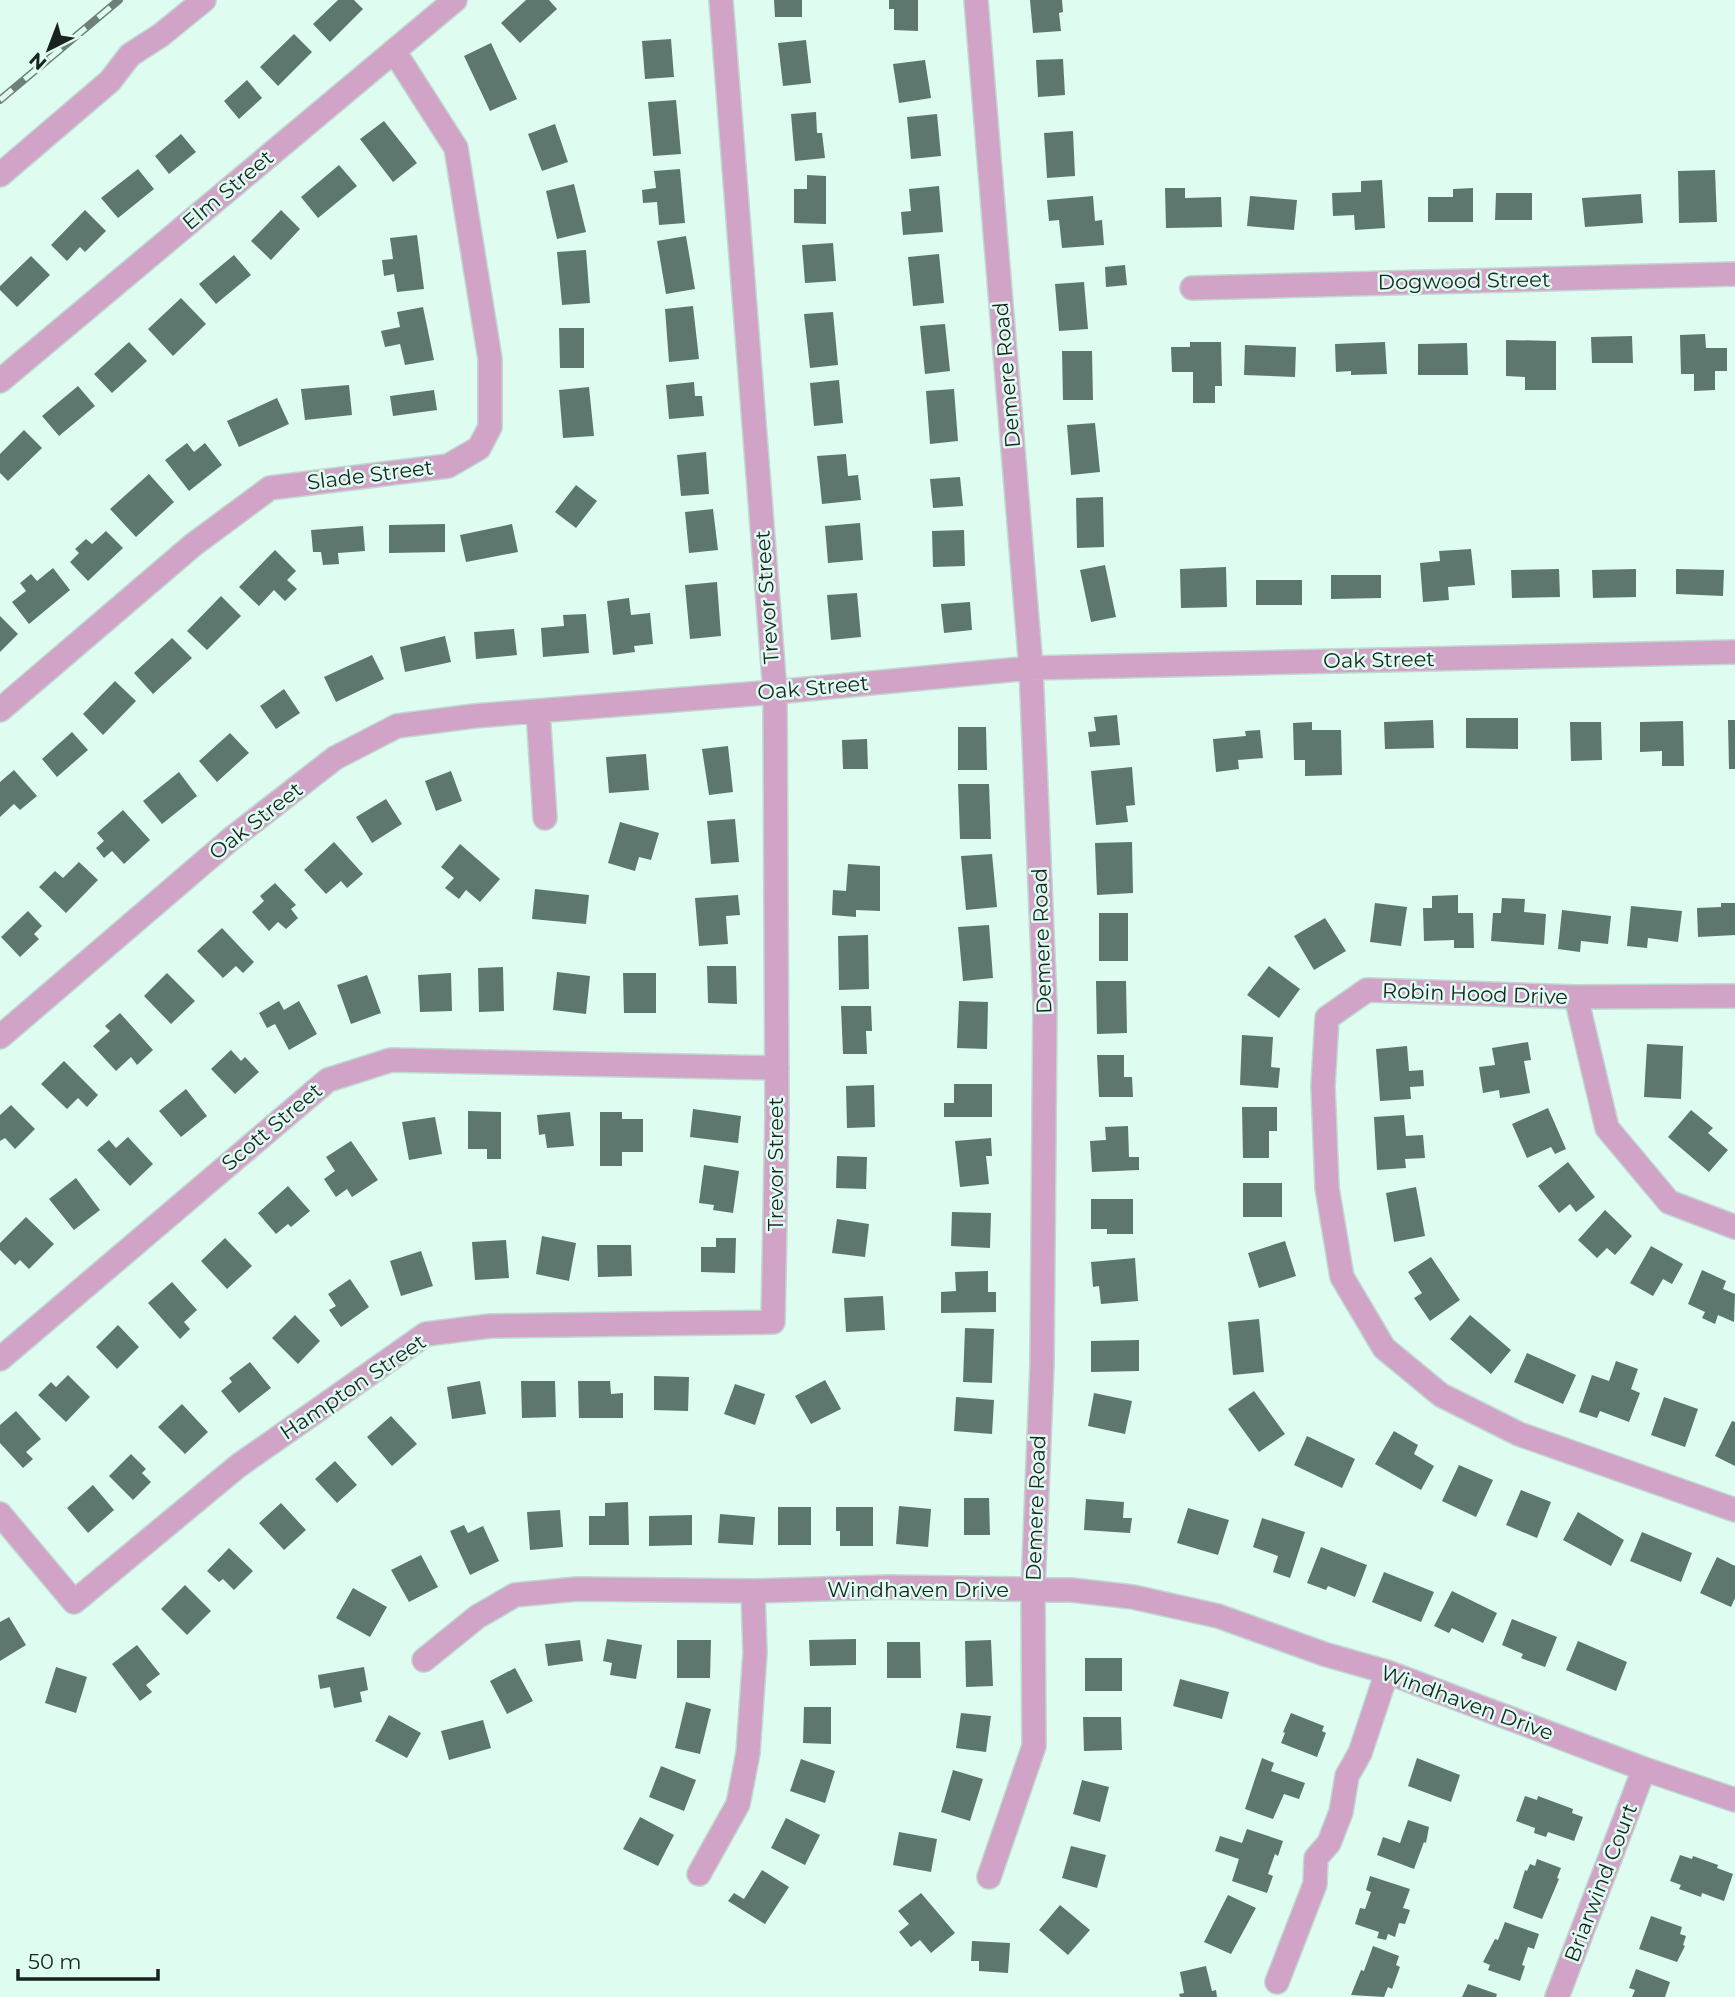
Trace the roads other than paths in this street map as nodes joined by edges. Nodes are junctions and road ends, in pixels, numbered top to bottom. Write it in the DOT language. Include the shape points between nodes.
graph roads {
  1 [pos="204,0"];
  2 [pos="456,0"];
  3 [pos="722,0"];
  4 [pos="976,0"];
  5 [pos="394,51"];
  6 [pos="0,175"];
  7 [pos="1735,274"];
  8 [pos="1192,288"];
  9 [pos="0,380"];
  10 [pos="1735,652"];
  11 [pos="1031,668"];
  12 [pos="775,692"];
  13 [pos="0,709"];
  14 [pos="538,711"];
  15 [pos="545,818"];
  16 [pos="1735,996"];
  17 [pos="1576,998"];
  18 [pos="0,1037"];
  19 [pos="777,1068"];
  20 [pos="1735,1227"];
  21 [pos="773,1322"];
  22 [pos="0,1359"];
  23 [pos="1735,1510"];
  24 [pos="0,1514"];
  25 [pos="1033,1590"];
  26 [pos="753,1591"];
  27 [pos="424,1660"];
  28 [pos="1387,1672"];
  29 [pos="1644,1769"];
  30 [pos="1735,1800"];
  31 [pos="699,1874"];
  32 [pos="989,1877"];
  33 [pos="1277,1982"];
  34 [pos="1557,1997"];
  1 -- 6 [label="street" via="130,55 110,81"];
  2 -- 5 [label="street, Elm Street"];
  3 -- 12 [label="street, Trevor Street"];
  4 -- 11 [label="street, Demere Road"];
  5 -- 9 [label="street, Elm Street"];
  5 -- 13 [label="street, Slade Street" via="456,148 490,359 490,427 479,448 448,466 270,488 193,545"];
  7 -- 8 [label="street, Dogwood Street"];
  10 -- 11 [label="street, Oak Street"];
  11 -- 12 [label="street, Oak Street"];
  11 -- 25 [label="street, Demere Road" via="1045,1004 1042,1364"];
  12 -- 14 [label="street, Oak Street"];
  12 -- 19 [label="street, Trevor Street"];
  14 -- 15 [label="street"];
  14 -- 18 [label="street, Oak Street" via="397,726 335,758 231,839"];
  16 -- 17 [label="street, Robin Hood Drive"];
  17 -- 20 [label="street" via="1607,1128 1669,1202"];
  17 -- 23 [label="street, Robin Hood Drive" via="1367,990 1327,1018 1323,1086 1327,1188 1342,1277 1384,1348 1441,1395 1519,1434"];
  19 -- 21 [label="street, Trevor Street"];
  19 -- 22 [label="street, Scott Street" via="391,1060 328,1080"];
  21 -- 24 [label="street, Hampton Street" via="490,1326 426,1334 239,1466 74,1602"];
  25 -- 26 [label="street, Windhaven Drive" via="889,1587"];
  25 -- 28 [label="street, Windhaven Drive" via="1133,1597 1218,1616"];
  25 -- 32 [label="street, Demere Road" via="1034,1746"];
  26 -- 27 [label="street, Windhaven Drive" via="577,1589 515,1595 477,1617"];
  26 -- 31 [label="street" via="755,1653 748,1753 737,1804"];
  28 -- 29 [label="street, Windhaven Drive"];
  28 -- 33 [label="street" via="1360,1754 1347,1776 1341,1812 1329,1843 1316,1858 1315,1884"];
  29 -- 30 [label="street, Windhaven Drive"];
  29 -- 34 [label="street, Briarwind Court"];
}
